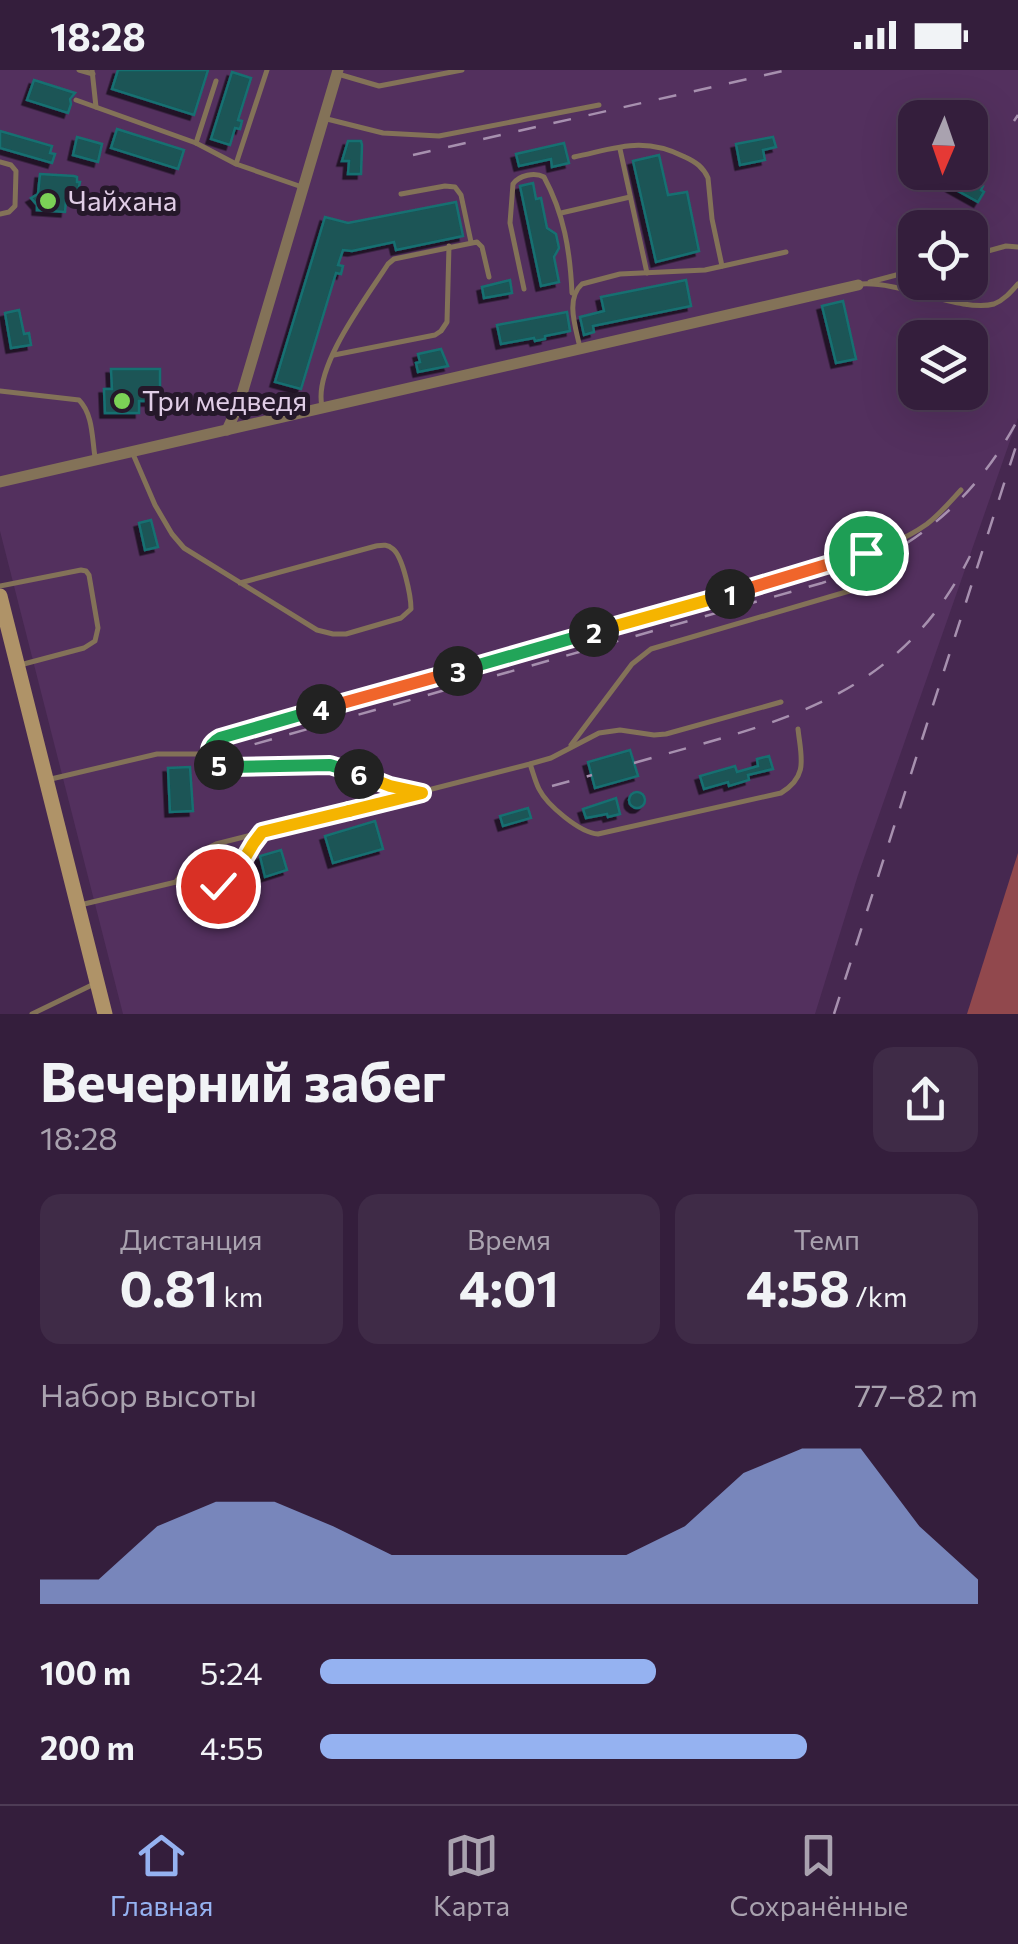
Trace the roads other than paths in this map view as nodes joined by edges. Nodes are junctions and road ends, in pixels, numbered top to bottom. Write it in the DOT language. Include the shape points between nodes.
graph roads {
  1 [pos="79,70"];
  2 [pos="267,70"];
  3 [pos="462,70"];
  4 [pos="92,72"];
  5 [pos="337,72"];
  6 [pos="216,80"];
  7 [pos="76,100"];
  8 [pos="599,105"];
  9 [pos="96,108"];
  10 [pos="323,118"];
  11 [pos="196,143"];
  12 [pos="619,148"];
  13 [pos="574,157"];
  14 [pos="0,162"];
  15 [pos="236,164"];
  16 [pos="302,187"];
  17 [pos="402,194"];
  18 [pos="630,197"];
  19 [pos="560,213"];
  20 [pos="0,214"];
  21 [pos="471,242"];
  22 [pos="449,246"];
  23 [pos="1018,247"];
  24 [pos="988,251"];
  25 [pos="786,252"];
  26 [pos="722,266"];
  27 [pos="648,273"];
  28 [pos="898,274"];
  29 [pos="489,277"];
  30 [pos="1018,284"];
  31 [pos="858,285"];
  32 [pos="524,289"];
  33 [pos="572,300"];
  34 [pos="580,350"];
  35 [pos="332,355"];
  36 [pos="0,391"];
  37 [pos="323,408"];
  38 [pos="228,430"];
  39 [pos="131,452"];
  40 [pos="96,460"];
  41 [pos="0,482"];
  42 [pos="960,490"];
  43 [pos="240,583"];
  44 [pos="0,586"];
  45 [pos="862,587"];
  46 [pos="0,596"];
  47 [pos="17,666"];
  48 [pos="782,702"];
  49 [pos="798,729"];
  50 [pos="570,748"];
  51 [pos="210,754"];
  52 [pos="530,764"];
  53 [pos="46,780"];
  54 [pos="422,793"];
  55 [pos="262,832"];
  56 [pos="176,882"];
  57 [pos="78,906"];
  58 [pos="96,983"];
  59 [pos="32,1014"];
  60 [pos="104,1014"];
  1 -- 4 [label="lane"];
  2 -- 15 [label="lane"];
  3 -- 5 [label="lane" via="379,86"];
  4 -- 9 [label="lane"];
  5 -- 10 [label="street"];
  6 -- 11 [label="lane"];
  7 -- 9 [label="lane"];
  8 -- 10 [label="lane" via="438,136 396,135"];
  9 -- 11 [label="lane"];
  10 -- 16 [label="street"];
  11 -- 15 [label="lane"];
  12 -- 13 [label="lane"];
  12 -- 18 [label="lane"];
  12 -- 26 [label="lane" via="649,144 701,167"];
  14 -- 20 [label="lane" via="16,172 16,206"];
  15 -- 16 [label="lane"];
  16 -- 38 [label="street"];
  17 -- 21 [label="lane" via="455,187"];
  18 -- 19 [label="lane"];
  18 -- 27 [label="lane"];
  19 -- 32 [label="lane" via="544,177 515,181 510,224"];
  19 -- 33 [label="lane"];
  21 -- 22 [label="lane"];
  21 -- 29 [label="lane" via="482,247"];
  22 -- 35 [label="lane" via="388,264"];
  22 -- 35 [label="lane" via="447,322 441,331"];
  23 -- 24 [label="lane"];
  25 -- 26 [label="lane"];
  26 -- 27 [label="lane"];
  27 -- 33 [label="lane" via="586,282"];
  28 -- 31 [label="lane"];
  30 -- 31 [label="lane" via="984,306"];
  31 -- 34 [label="street"];
  33 -- 34 [label="lane"];
  34 -- 37 [label="street"];
  35 -- 37 [label="lane" via="321,386"];
  36 -- 40 [label="lane" via="79,400"];
  37 -- 38 [label="street"];
  38 -- 39 [label="street"];
  39 -- 40 [label="street"];
  39 -- 43 [label="lane" via="177,541"];
  40 -- 41 [label="street"];
  42 -- 51 [label="lane" via="928,523 866,553 228,735 212,744"];
  43 -- 43 [label="lane" via="382,545 396,552 410,609 402,618 333,634"];
  44 -- 47 [label="lane" via="81,570 89,575 95,641"];
  45 -- 50 [label="lane" via="651,648"];
  46 -- 47 [label="main road"];
  47 -- 53 [label="main road"];
  48 -- 50 [label="lane" via="666,734 598,732"];
  49 -- 52 [label="lane" via="800,772 781,793 598,834 580,829 545,798"];
  50 -- 52 [label="lane"];
  51 -- 53 [label="lane" via="156,754"];
  51 -- 54 [label="lane" via="230,767 330,765"];
  52 -- 54 [label="lane"];
  53 -- 57 [label="main road"];
  54 -- 55 [label="lane"];
  55 -- 56 [label="lane" via="198,852"];
  55 -- 56 [label="lane" via="228,882"];
  56 -- 57 [label="lane"];
  57 -- 58 [label="main road"];
  58 -- 59 [label="lane"];
  58 -- 60 [label="main road"];
}
